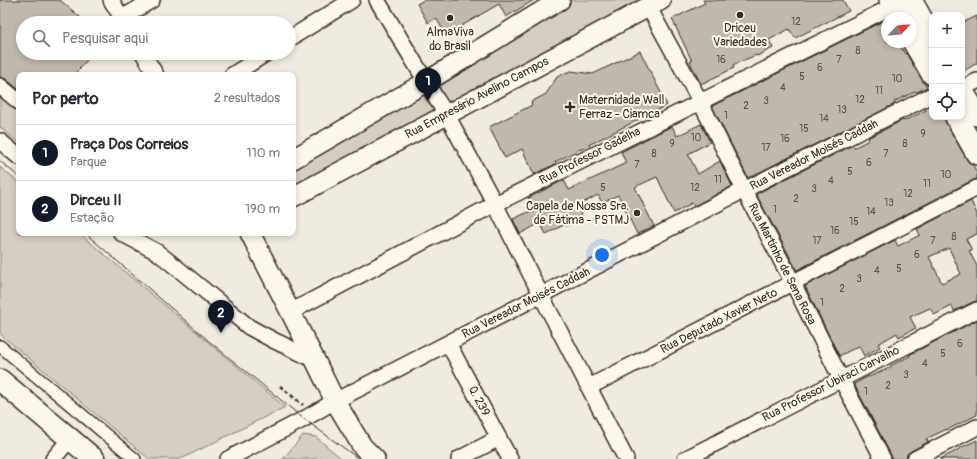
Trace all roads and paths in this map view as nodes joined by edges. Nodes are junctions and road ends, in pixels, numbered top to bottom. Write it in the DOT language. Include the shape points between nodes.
graph roads {
  1 [pos="111,0"];
  2 [pos="152,0"];
  3 [pos="352,0"];
  4 [pos="377,0"];
  5 [pos="560,0"];
  6 [pos="651,2"];
  7 [pos="898,6"];
  8 [pos="120,16"];
  9 [pos="130,16"];
  10 [pos="929,34"];
  11 [pos="296,36"];
  12 [pos="917,48"];
  13 [pos="147,60"];
  14 [pos="256,60"];
  15 [pos="929,69"];
  16 [pos="154,72"];
  17 [pos="237,72"];
  18 [pos="977,81"];
  19 [pos="426,82"];
  20 [pos="0,86"];
  21 [pos="965,87"];
  22 [pos="965,94"];
  23 [pos="929,97"];
  24 [pos="16,99"];
  25 [pos="700,101"];
  26 [pos="447,115"];
  27 [pos="977,115"];
  28 [pos="958,120"];
  29 [pos="0,140"];
  30 [pos="16,154"];
  31 [pos="977,154"];
  32 [pos="296,157"];
  33 [pos="977,188"];
  34 [pos="744,190"];
  35 [pos="296,195"];
  36 [pos="495,204"];
  37 [pos="127,236"];
  38 [pos="252,236"];
  39 [pos="793,283"];
  40 [pos="541,295"];
  41 [pos="977,310"];
  42 [pos="290,312"];
  43 [pos="448,343"];
  44 [pos="0,346"];
  45 [pos="315,360"];
  46 [pos="841,379"];
  47 [pos="0,380"];
  48 [pos="280,386"];
  49 [pos="589,387"];
  50 [pos="299,401"];
  51 [pos="335,401"];
  52 [pos="977,427"];
  53 [pos="499,438"];
  54 [pos="70,439"];
  55 [pos="53,459"];
  56 [pos="94,459"];
  57 [pos="135,459"];
  58 [pos="228,459"];
  59 [pos="375,459"];
  60 [pos="459,459"];
  61 [pos="510,459"];
  62 [pos="626,459"];
  63 [pos="685,459"];
  64 [pos="883,459"];
  65 [pos="915,459"];
  1 -- 8 [label="street"];
  2 -- 9 [label="street"];
  3 -- 11 [label="street"];
  4 -- 19 [label="street"];
  5 -- 19 [label="street"];
  6 -- 25 [label="street, Rua Martinho de Sena Rosa"];
  6 -- 26 [label="street, Rua Empresário Avelino Campos"];
  7 -- 10 [label="main road"];
  7 -- 25 [label="street, Rua Professor Gadelha"];
  12 -- 15 [label="main road"];
  13 -- 16 [label="street"];
  14 -- 17 [label="street"];
  18 -- 21 [label="street"];
  19 -- 26 [label="street"];
  19 -- 32 [label="street"];
  20 -- 24 [label="street"];
  22 -- 27 [label="main road"];
  23 -- 34 [label="street, Rua Vereador Moisés Caddah"];
  25 -- 34 [label="street, Rua Martinho de Sena Rosa"];
  25 -- 36 [label="street, Rua Professor Gadelha"];
  26 -- 35 [label="street, Rua Empresário Avelino Campos"];
  26 -- 36 [label="street"];
  28 -- 31 [label="main road"];
  29 -- 30 [label="street"];
  33 -- 39 [label="street, Rua Deputado Xavier Neto"];
  34 -- 39 [label="street, Rua Martinho de Sena Rosa"];
  34 -- 40 [label="street, Rua Vereador Moisés Caddah"];
  36 -- 40 [label="street"];
  36 -- 42 [label="street, Rua Professor Gadelha"];
  37 -- 45 [label="street" via="157,252 249,327"];
  38 -- 42 [label="street"];
  39 -- 46 [label="street, Rua Martinho de Sena Rosa"];
  39 -- 49 [label="street, Rua Deputado Xavier Neto"];
  40 -- 43 [label="street, Rua Vereador Moisés Caddah"];
  40 -- 49 [label="street"];
  41 -- 46 [label="street, Rua Professor Ubiraci Carvalho"];
  42 -- 45 [label="street"];
  43 -- 51 [label="street, Rua Vereador Moisés Caddah"];
  43 -- 53 [label="street, Q. 239"];
  44 -- 57 [label="street"];
  45 -- 51 [label="street"];
  46 -- 63 [label="street, Rua Professor Ubiraci Carvalho"];
  46 -- 64 [label="street, Rua Martinho de Sena Rosa"];
  47 -- 54 [label="main road"];
  48 -- 50 [label="path"];
  49 -- 62 [label="street"];
  51 -- 58 [label="street, Rua Vereador Moisés Caddah"];
  51 -- 59 [label="street" via="362,446"];
  52 -- 65 [label="street"];
  53 -- 60 [label="street"];
  53 -- 61 [label="street, Q. 239"];
  54 -- 55 [label="street"];
  54 -- 56 [label="main road"];
}
